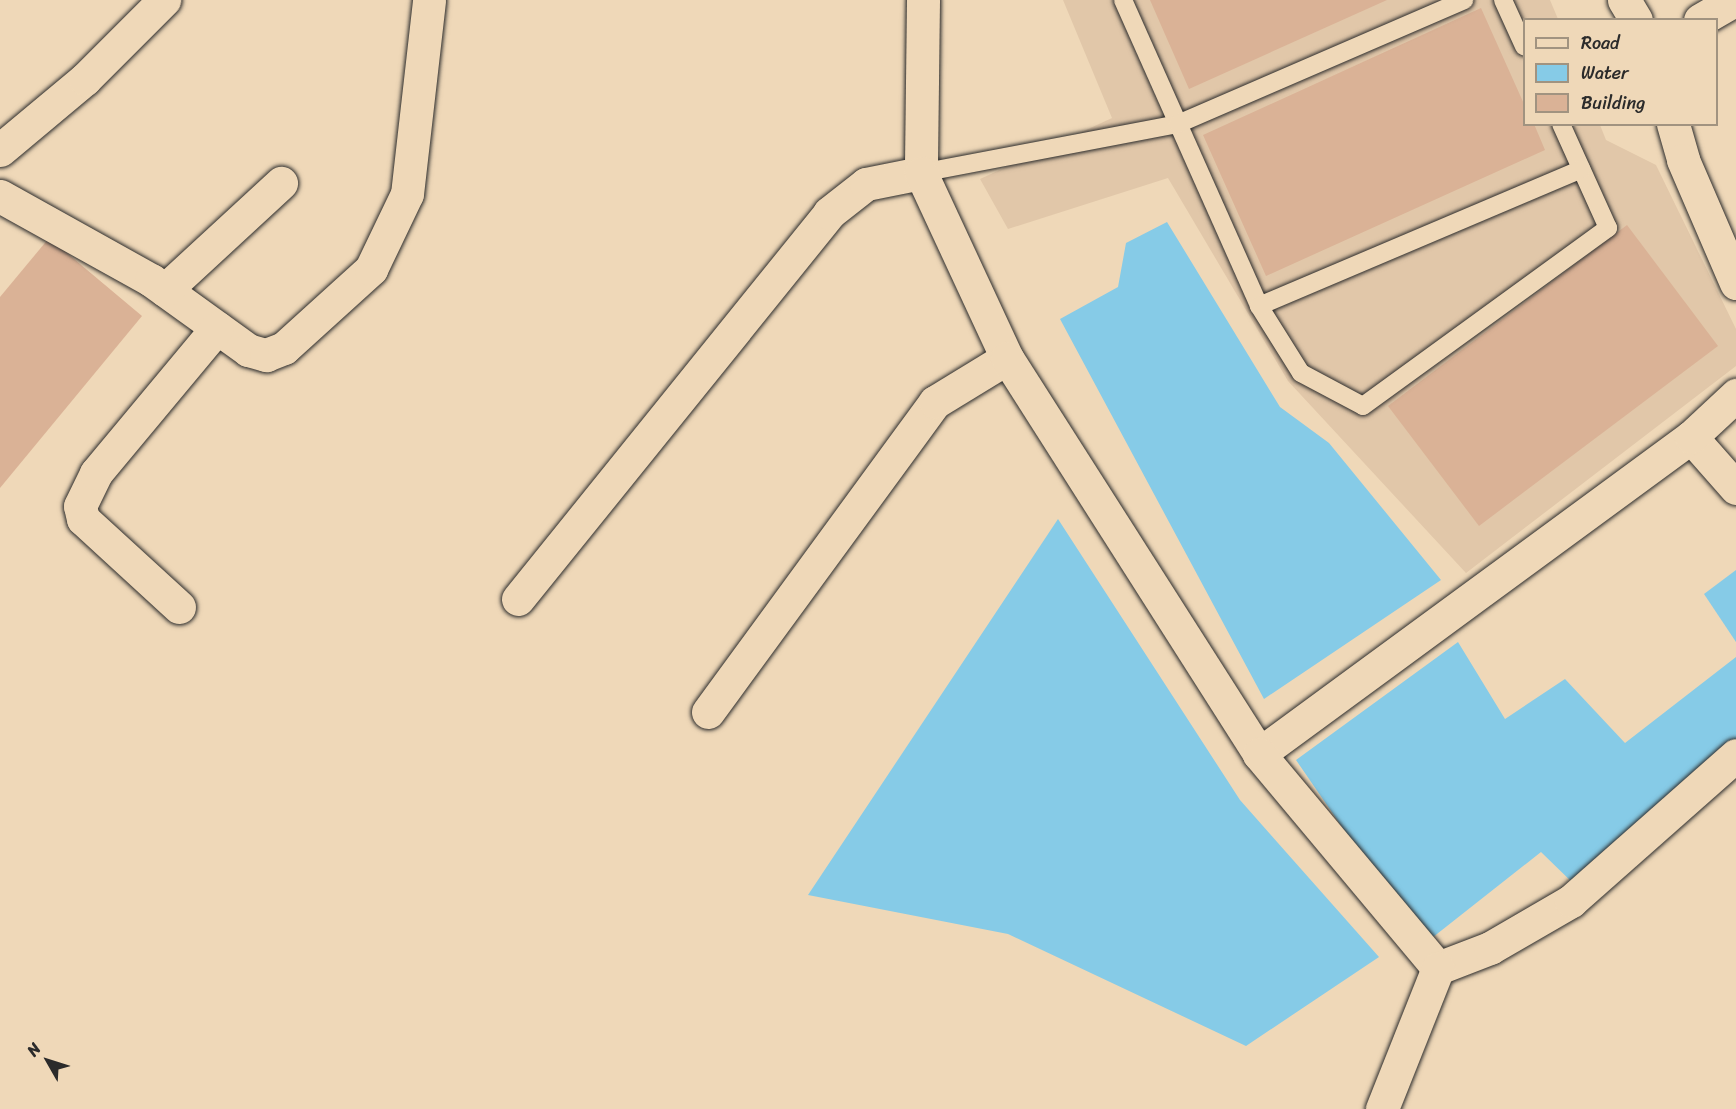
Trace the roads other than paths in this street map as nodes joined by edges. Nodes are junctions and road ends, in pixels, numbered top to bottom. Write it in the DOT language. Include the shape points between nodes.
graph roads {
  1 [pos="164,0"];
  2 [pos="429,0"];
  3 [pos="923,0"];
  4 [pos="1123,0"];
  5 [pos="1464,0"];
  6 [pos="1503,0"];
  7 [pos="1624,0"];
  8 [pos="1734,0"];
  9 [pos="1635,18"];
  10 [pos="1703,18"];
  11 [pos="1523,44"];
  12 [pos="1178,124"];
  13 [pos="1562,126"];
  14 [pos="1674,126"];
  15 [pos="0,150"];
  16 [pos="1581,169"];
  17 [pos="921,173"];
  18 [pos="281,183"];
  19 [pos="0,196"];
  20 [pos="1736,283"];
  21 [pos="165,290"];
  22 [pos="1259,306"];
  23 [pos="217,328"];
  24 [pos="1007,358"];
  25 [pos="1736,395"];
  26 [pos="1691,437"];
  27 [pos="1736,488"];
  28 [pos="518,599"];
  29 [pos="178,607"];
  30 [pos="708,712"];
  31 [pos="1259,754"];
  32 [pos="1736,755"];
  33 [pos="1438,968"];
  34 [pos="1382,1109"];
  1 -- 15 [label="street" via="85,79"];
  2 -- 23 [label="street" via="407,194 371,269 284,348 266,354 248,350"];
  3 -- 17 [label="street"];
  4 -- 12 [label="lane"];
  5 -- 12 [label="lane"];
  6 -- 11 [label="lane"];
  7 -- 9 [label="street"];
  8 -- 10 [label="street"];
  12 -- 17 [label="lane"];
  12 -- 22 [label="lane"];
  13 -- 16 [label="lane"];
  14 -- 20 [label="street" via="1683,160"];
  16 -- 22 [label="lane"];
  16 -- 22 [label="lane" via="1608,228 1363,406 1301,373"];
  17 -- 24 [label="street"];
  17 -- 28 [label="street" via="866,184 829,213"];
  18 -- 21 [label="street"];
  19 -- 21 [label="street"];
  21 -- 23 [label="street"];
  23 -- 29 [label="street" via="96,473 80,506 83,519"];
  24 -- 30 [label="street" via="935,402"];
  24 -- 31 [label="street"];
  25 -- 26 [label="street"];
  26 -- 27 [label="street"];
  26 -- 31 [label="street"];
  31 -- 33 [label="street"];
  32 -- 33 [label="street" via="1571,901 1490,948"];
  33 -- 34 [label="street"];
}
